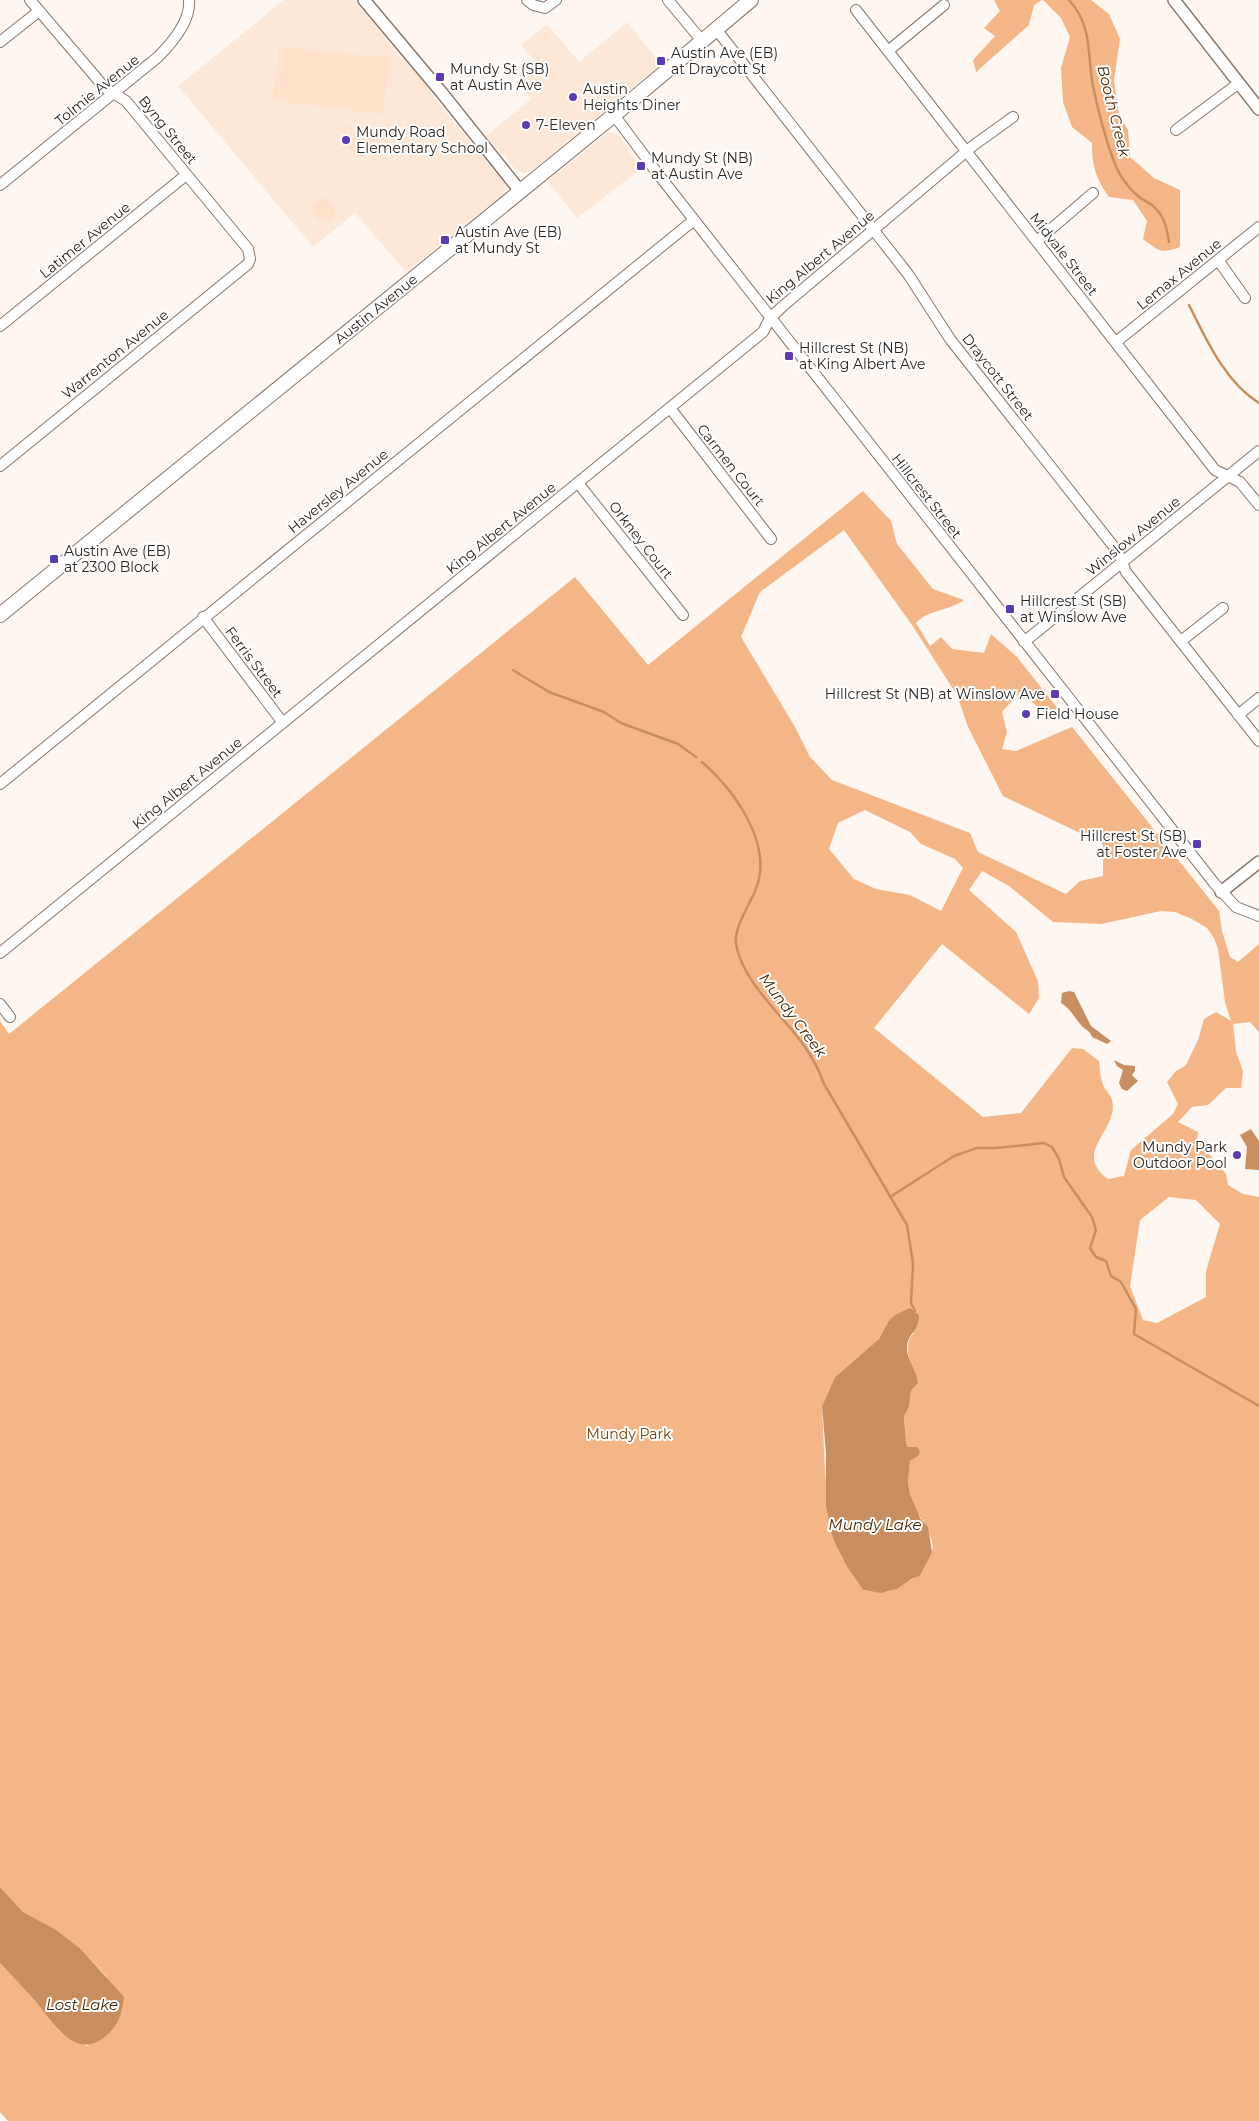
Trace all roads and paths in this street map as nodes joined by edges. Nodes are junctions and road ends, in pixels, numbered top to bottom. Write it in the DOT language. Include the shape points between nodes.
graph roads {
  1 [pos="30,0"];
  2 [pos="190,0"];
  3 [pos="364,0"];
  4 [pos="527,0"];
  5 [pos="556,0"];
  6 [pos="668,0"];
  7 [pos="751,0"];
  8 [pos="1174,0"];
  9 [pos="944,5"];
  10 [pos="856,10"];
  11 [pos="39,11"];
  12 [pos="716,29"];
  13 [pos="702,41"];
  14 [pos="0,42"];
  15 [pos="888,51"];
  16 [pos="1238,83"];
  17 [pos="114,94"];
  18 [pos="1259,109"];
  19 [pos="614,115"];
  20 [pos="1013,117"];
  21 [pos="1176,130"];
  22 [pos="966,152"];
  23 [pos="186,175"];
  24 [pos="0,185"];
  25 [pos="520,191"];
  26 [pos="1093,193"];
  27 [pos="694,220"];
  28 [pos="1259,227"];
  29 [pos="873,230"];
  30 [pos="1036,241"];
  31 [pos="1218,260"];
  32 [pos="248,264"];
  33 [pos="1245,298"];
  34 [pos="770,318"];
  35 [pos="0,326"];
  36 [pos="1116,342"];
  37 [pos="670,408"];
  38 [pos="1259,451"];
  39 [pos="0,466"];
  40 [pos="1228,476"];
  41 [pos="578,483"];
  42 [pos="1259,505"];
  43 [pos="771,539"];
  44 [pos="1122,563"];
  45 [pos="1224,608"];
  46 [pos="0,615"];
  47 [pos="683,615"];
  48 [pos="203,618"];
  49 [pos="1181,641"];
  50 [pos="1024,642"];
  51 [pos="1259,698"];
  52 [pos="1238,715"];
  53 [pos="283,723"];
  54 [pos="1259,741"];
  55 [pos="0,784"];
  56 [pos="1259,862"];
  57 [pos="1221,892"];
  58 [pos="1259,916"];
  59 [pos="0,953"];
  60 [pos="0,1004"];
  61 [pos="10,1017"];
  1 -- 11 [label="street, Byng Street"];
  2 -- 17 [label="street, Tolmie Avenue" via="187,16 169,47"];
  3 -- 25 [label="street"];
  4 -- 5 [label="street" via="545,8"];
  6 -- 13 [label="street"];
  7 -- 12 [label="main road, Austin Avenue"];
  8 -- 16 [label="street"];
  9 -- 15 [label="street"];
  10 -- 15 [label="street, Midvale Street"];
  11 -- 14 [label="street"];
  11 -- 17 [label="street, Byng Street" via="105,88"];
  12 -- 13 [label="main road, Austin Avenue"];
  12 -- 29 [label="street, Draycott Street"];
  13 -- 19 [label="main road, Austin Avenue"];
  15 -- 22 [label="street, Midvale Street"];
  16 -- 18 [label="street"];
  16 -- 21 [label="street"];
  17 -- 23 [label="street, Byng Street" via="126,101"];
  17 -- 24 [label="street, Tolmie Avenue"];
  19 -- 25 [label="main road, Austin Avenue"];
  19 -- 27 [label="street, Hillcrest Street"];
  20 -- 22 [label="street, King Albert Avenue"];
  22 -- 29 [label="street, King Albert Avenue"];
  22 -- 30 [label="street, Midvale Street"];
  23 -- 32 [label="street, Byng Street" via="248,249"];
  23 -- 35 [label="street, Latimer Avenue"];
  25 -- 46 [label="main road, Austin Avenue"];
  26 -- 30 [label="street"];
  27 -- 34 [label="street, Hillcrest Street"];
  27 -- 48 [label="street, Haversley Avenue"];
  28 -- 31 [label="street, Lemax Avenue"];
  29 -- 34 [label="street, King Albert Avenue"];
  29 -- 44 [label="street, Draycott Street" via="912,280 946,333 1118,552"];
  30 -- 36 [label="street, Midvale Street"];
  31 -- 33 [label="street"];
  31 -- 36 [label="street, Lemax Avenue"];
  32 -- 39 [label="street, Warrenton Avenue"];
  34 -- 37 [label="street, King Albert Avenue" via="763,332"];
  34 -- 50 [label="street, Hillcrest Street"];
  36 -- 40 [label="street, Midvale Street" via="1215,470"];
  37 -- 41 [label="street, King Albert Avenue"];
  37 -- 43 [label="street, Carmen Court"];
  38 -- 40 [label="street, Winslow Avenue"];
  40 -- 42 [label="street, Midvale Street" via="1240,482"];
  40 -- 44 [label="street, Winslow Avenue"];
  41 -- 47 [label="street, Orkney Court"];
  41 -- 53 [label="street, King Albert Avenue"];
  44 -- 49 [label="street, Draycott Street"];
  44 -- 50 [label="street, Winslow Avenue"];
  45 -- 49 [label="street"];
  48 -- 53 [label="street, Ferris Street"];
  48 -- 55 [label="street, Haversley Avenue"];
  49 -- 52 [label="street, Draycott Street"];
  50 -- 57 [label="street, Hillcrest Street"];
  51 -- 52 [label="street"];
  52 -- 54 [label="street, Draycott Street"];
  53 -- 59 [label="street, King Albert Avenue"];
  56 -- 57 [label="street"];
  57 -- 58 [label="street, Hillcrest Street" via="1236,907"];
  60 -- 61 [label="street"];
}
